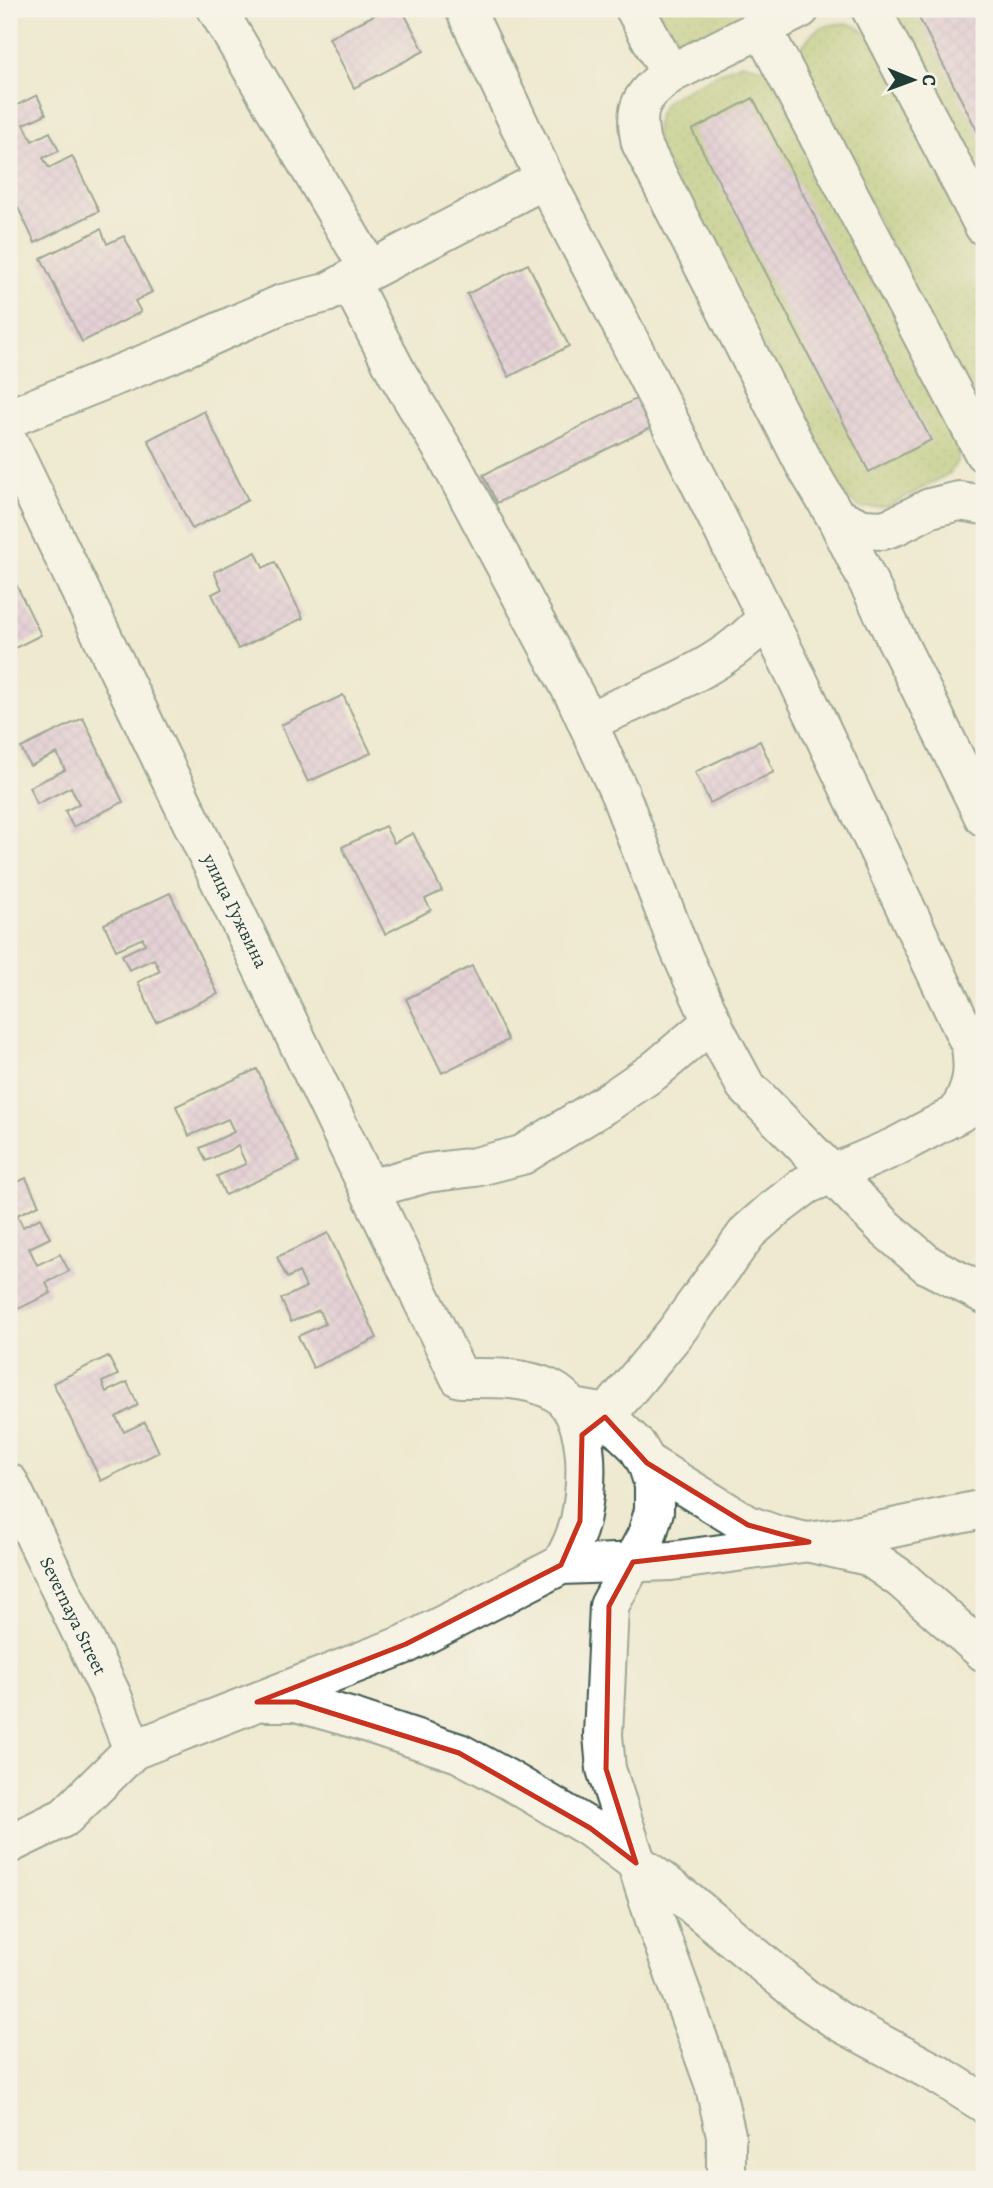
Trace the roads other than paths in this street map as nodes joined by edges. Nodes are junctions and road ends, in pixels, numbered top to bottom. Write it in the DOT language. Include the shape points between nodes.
graph roads {
  1 [pos="217,9"];
  2 [pos="465,9"];
  3 [pos="635,9"];
  4 [pos="800,9"];
  5 [pos="871,9"];
  6 [pos="762,28"];
  7 [pos="670,74"];
  8 [pos="545,179"];
  9 [pos="984,226"];
  10 [pos="359,275"];
  11 [pos="9,418"];
  12 [pos="9,443"];
  13 [pos="984,453"];
  14 [pos="984,505"];
  15 [pos="836,517"];
  16 [pos="767,617"];
  17 [pos="587,723"];
  18 [pos="984,817"];
  19 [pos="712,1022"];
  20 [pos="978,1053"];
  21 [pos="972,1106"];
  22 [pos="832,1175"];
  23 [pos="369,1189"];
  24 [pos="984,1294"];
  25 [pos="587,1420"];
  26 [pos="647,1463"];
  27 [pos="9,1483"];
  28 [pos="984,1509"];
  29 [pos="809,1542"];
  30 [pos="633,1562"];
  31 [pos="561,1565"];
  32 [pos="984,1652"];
  33 [pos="257,1702"];
  34 [pos="133,1750"];
  35 [pos="9,1843"];
  36 [pos="636,1863"];
  37 [pos="984,2103"];
  38 [pos="726,2179"];
  1 -- 10 [label="street"];
  2 -- 8 [label="street"];
  3 -- 7 [label="street"];
  4 -- 6 [label="street"];
  5 -- 9 [label="street"];
  6 -- 7 [label="street"];
  6 -- 13 [label="street"];
  7 -- 15 [label="street" via="651,88 640,104 636,121 641,142"];
  8 -- 10 [label="street"];
  8 -- 16 [label="street"];
  10 -- 11 [label="street" via="326,293 282,304"];
  10 -- 17 [label="street" via="397,373 448,458"];
  12 -- 23 [label="street, улица Гужвина"];
  14 -- 15 [label="street" via="959,501 930,508 883,530 863,529"];
  15 -- 18 [label="street"];
  16 -- 17 [label="street" via="716,662"];
  16 -- 20 [label="street"];
  17 -- 19 [label="street"];
  19 -- 22 [label="street" via="745,1085"];
  19 -- 23 [label="street" via="654,1071 522,1155"];
  20 -- 21 [label="street"];
  21 -- 22 [label="street"];
  22 -- 24 [label="street" via="928,1265"];
  22 -- 25 [label="street" via="806,1185 748,1232 675,1333"];
  23 -- 25 [label="street, улица Гужвина" via="460,1378 501,1377 551,1390"];
  25 -- 26 [label="street" via="637,1446"];
  25 -- 31 [label="street" via="580,1521"];
  26 -- 29 [label="street" via="748,1525"];
  26 -- 30 [label="street" via="654,1485 654,1510"];
  27 -- 34 [label="street, Severnaya Street" via="112,1696"];
  28 -- 29 [label="street"];
  29 -- 30 [label="street"];
  29 -- 32 [label="street" via="868,1556"];
  30 -- 31 [label="street"];
  30 -- 36 [label="street" via="609,1606 603,1735 606,1769"];
  31 -- 33 [label="street" via="406,1644"];
  33 -- 34 [label="street"];
  33 -- 36 [label="street" via="296,1702 459,1753 590,1828"];
  34 -- 35 [label="street" via="65,1817"];
  36 -- 37 [label="street" via="806,1999"];
  36 -- 38 [label="street" via="714,2083 726,2134"];
}
